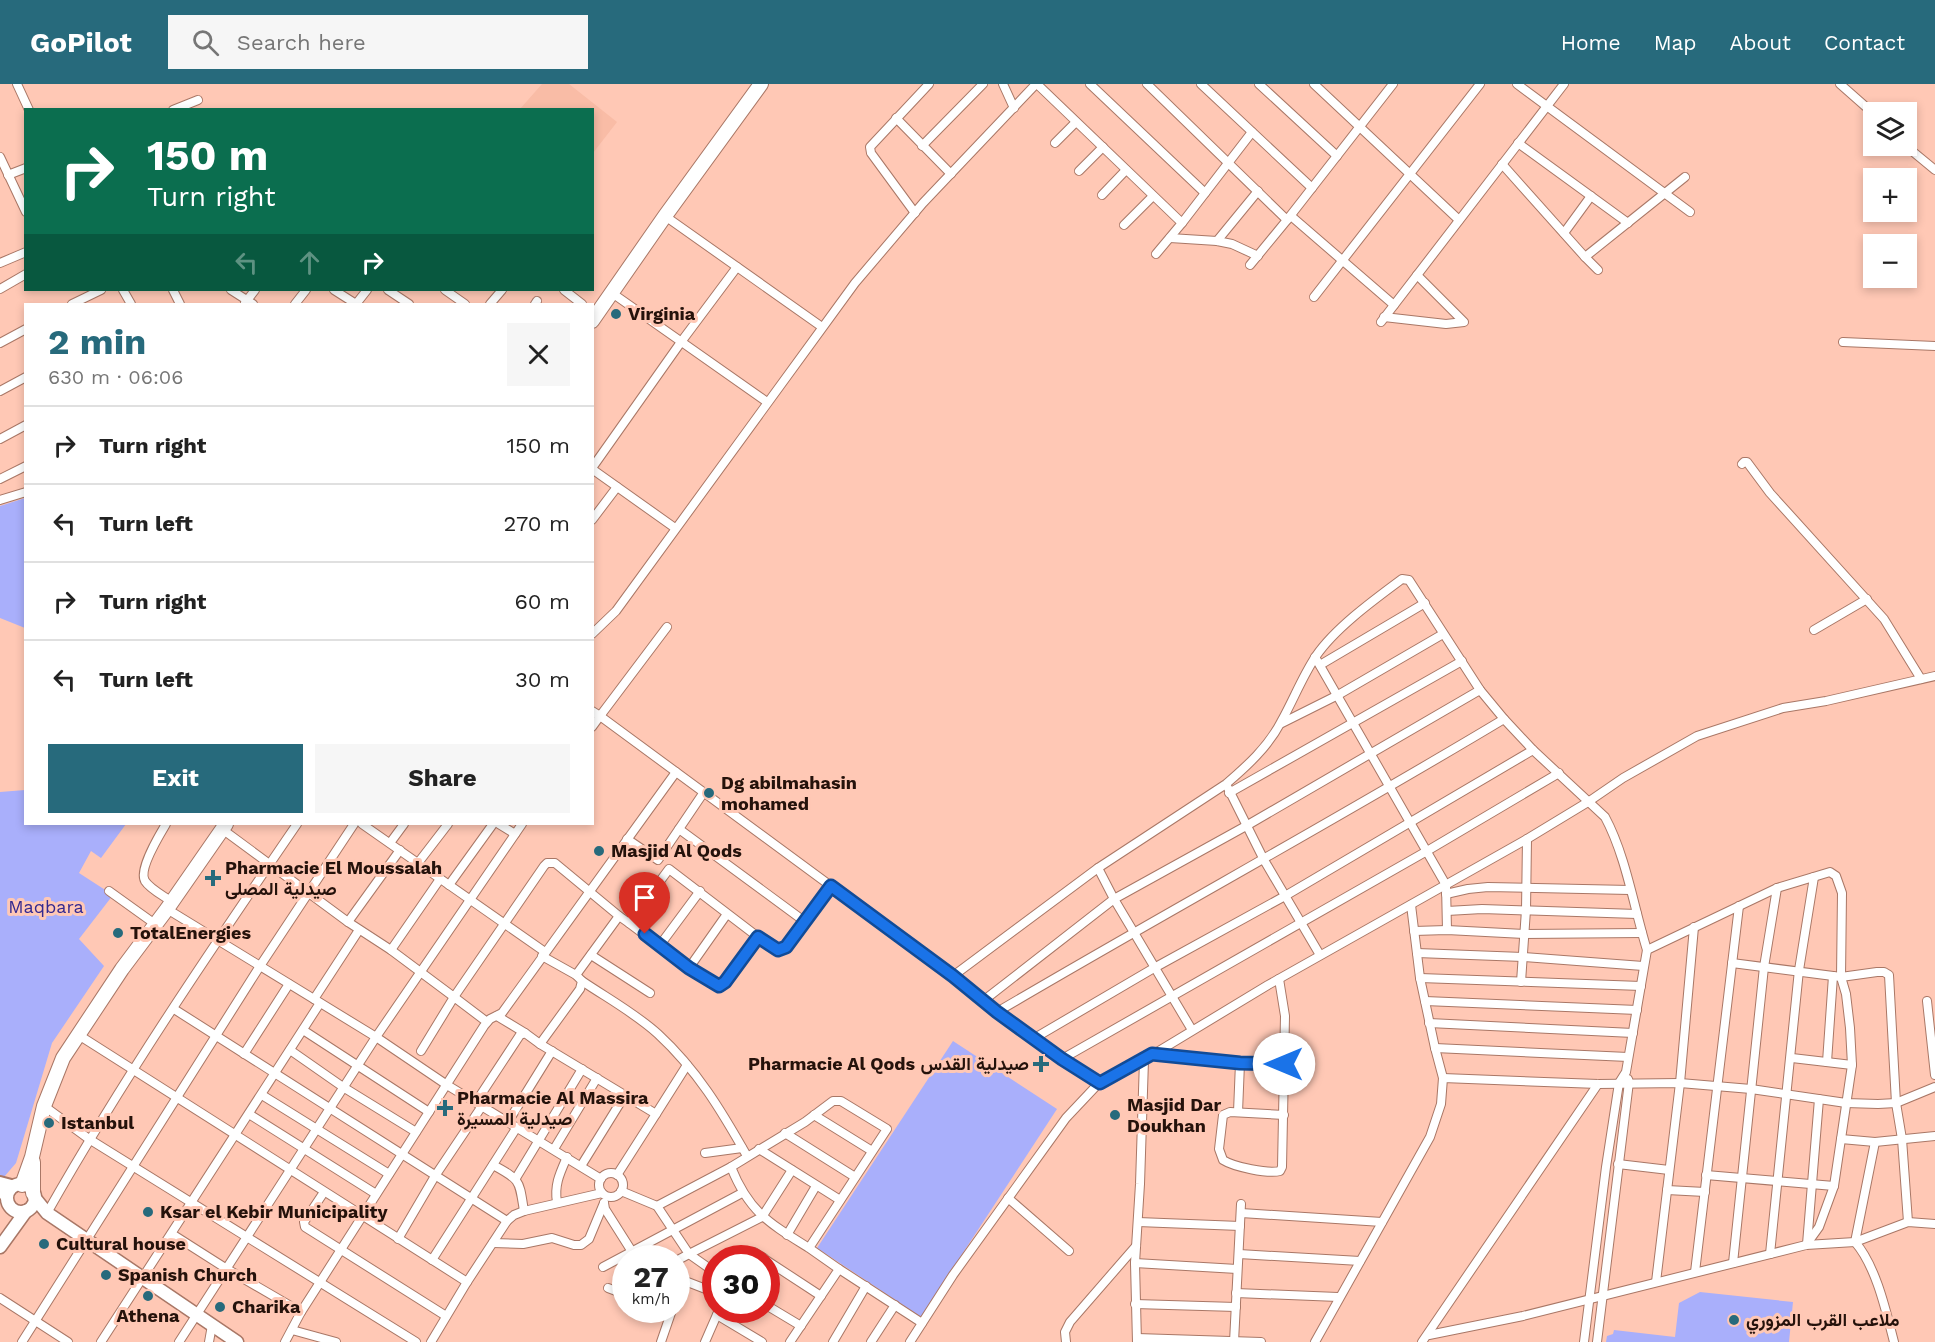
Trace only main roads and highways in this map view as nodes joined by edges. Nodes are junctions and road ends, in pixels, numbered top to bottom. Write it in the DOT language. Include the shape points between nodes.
graph roads {
  1 [pos="761,84"];
  2 [pos="594,316"];
  3 [pos="224,826"];
  4 [pos="26,1190"];
  5 [pos="15,1203"];
  6 [pos="47,1213"];
  7 [pos="0,1247"];
  8 [pos="237,1342"];
  1 -- 2 [label="highway"];
  3 -- 4 [label="highway" via="77,1034 58,1067 44,1106"];
  4 -- 5 [label="main road" via="9,1191"];
  4 -- 5 [label="main road" via="34,1201"];
  4 -- 6 [label="main road"];
  5 -- 6 [label="main road"];
  5 -- 7 [label="main road" via="10,1235"];
  6 -- 8 [label="main road"];
}
